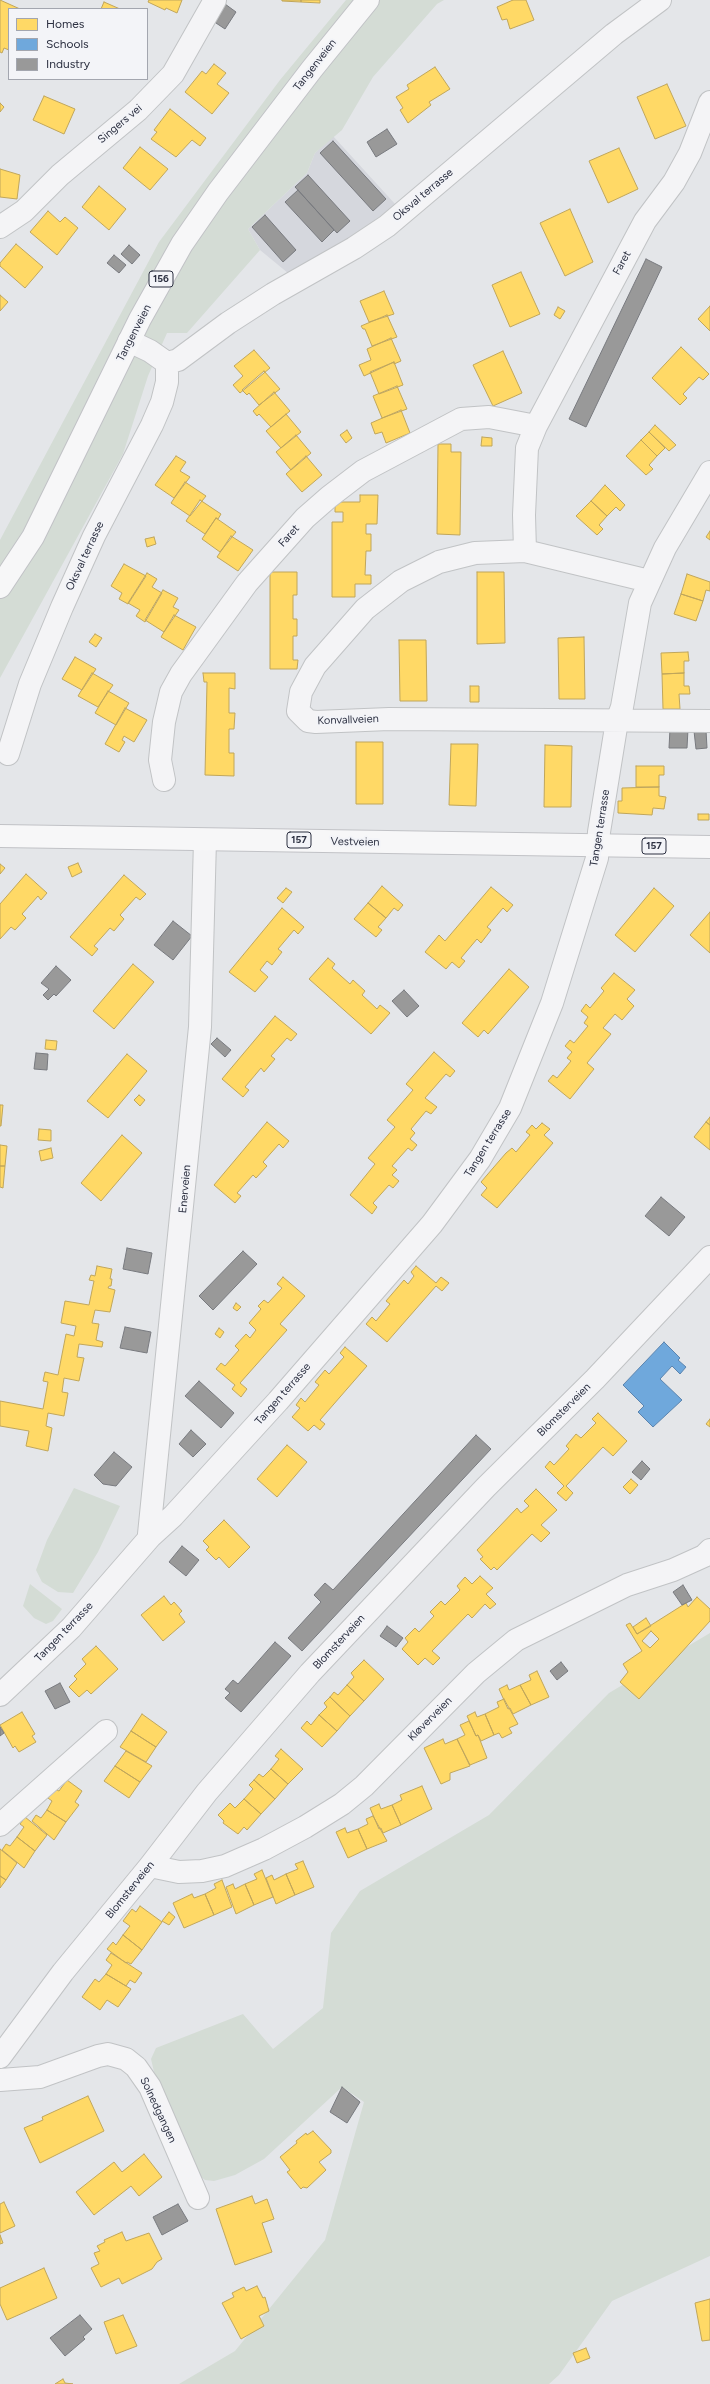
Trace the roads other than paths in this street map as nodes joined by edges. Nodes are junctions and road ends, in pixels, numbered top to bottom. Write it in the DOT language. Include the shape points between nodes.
graph roads {
  1 [pos="215,0"];
  2 [pos="368,0"];
  3 [pos="660,0"];
  4 [pos="710,102"];
  5 [pos="0,227"];
  6 [pos="129,341"];
  7 [pos="167,363"];
  8 [pos="536,426"];
  9 [pos="710,472"];
  10 [pos="525,551"];
  11 [pos="649,581"];
  12 [pos="0,587"];
  13 [pos="617,721"];
  14 [pos="710,721"];
  15 [pos="8,754"];
  16 [pos="164,780"];
  17 [pos="0,836"];
  18 [pos="205,840"];
  19 [pos="599,845"];
  20 [pos="710,847"];
  21 [pos="710,1257"];
  22 [pos="703,1279"];
  23 [pos="151,1536"];
  24 [pos="710,1550"];
  25 [pos="0,1696"];
  26 [pos="106,1731"];
  27 [pos="0,1825"];
  28 [pos="150,1866"];
  29 [pos="0,2057"];
  30 [pos="0,2080"];
  31 [pos="198,2198"];
  1 -- 5 [label="street, Singers vei" via="173,74 138,110 60,175 24,211"];
  2 -- 6 [label="main road, Tangenveien / 156" via="218,192 182,244"];
  3 -- 7 [label="street, Oksval terrasse" via="614,34 387,226 228,323 178,360"];
  4 -- 8 [label="street, Faret" via="690,153 674,182 645,220"];
  6 -- 7 [label="street"];
  6 -- 12 [label="main road, Tangenveien / 156" via="33,537"];
  7 -- 15 [label="street, Oksval terrasse" via="167,382 157,414 94,536 62,607 30,684"];
  8 -- 10 [label="street, Faret" via="528,448 524,515"];
  8 -- 16 [label="street, Faret" via="489,417 470,417 457,421 364,471 305,518 247,583 181,674 171,692 164,722 160,760"];
  9 -- 11 [label="street, Tangen terrasse" via="680,521"];
  10 -- 11 [label="street, Konvallveien"];
  10 -- 13 [label="street, Konvallveien" via="454,557 420,570 387,590 365,609 315,666 298,701 298,711 308,721 316,722 389,719"];
  11 -- 13 [label="street, Tangen terrasse" via="640,603 622,707"];
  13 -- 14 [label="street, Konvallveien"];
  13 -- 19 [label="street, Tangen terrasse"];
  17 -- 18 [label="main road, Vestveien / 157"];
  18 -- 19 [label="main road, Vestveien / 157"];
  18 -- 23 [label="street, Enerveien" via="200,1027 149,1534"];
  19 -- 20 [label="main road, Vestveien / 157"];
  19 -- 23 [label="street, Tangen terrasse" via="552,1003 510,1108 480,1159 432,1224 278,1401"];
  21 -- 22 [label="street, Blomsterveien"];
  22 -- 28 [label="street, Blomsterveien" via="655,1313 584,1391 486,1487 310,1673 207,1792"];
  23 -- 25 [label="street, Tangen terrasse" via="71,1628"];
  24 -- 28 [label="street, Kløverveien" via="704,1556 673,1570 627,1584 516,1640 476,1673 364,1786 342,1804 305,1827 226,1866 179,1872"];
  26 -- 27 [label="street"];
  28 -- 29 [label="street, Blomsterveien" via="63,1972"];
  30 -- 31 [label="street, Solnedgangen" via="40,2077 108,2054 126,2059 136,2067 150,2087"];
}
